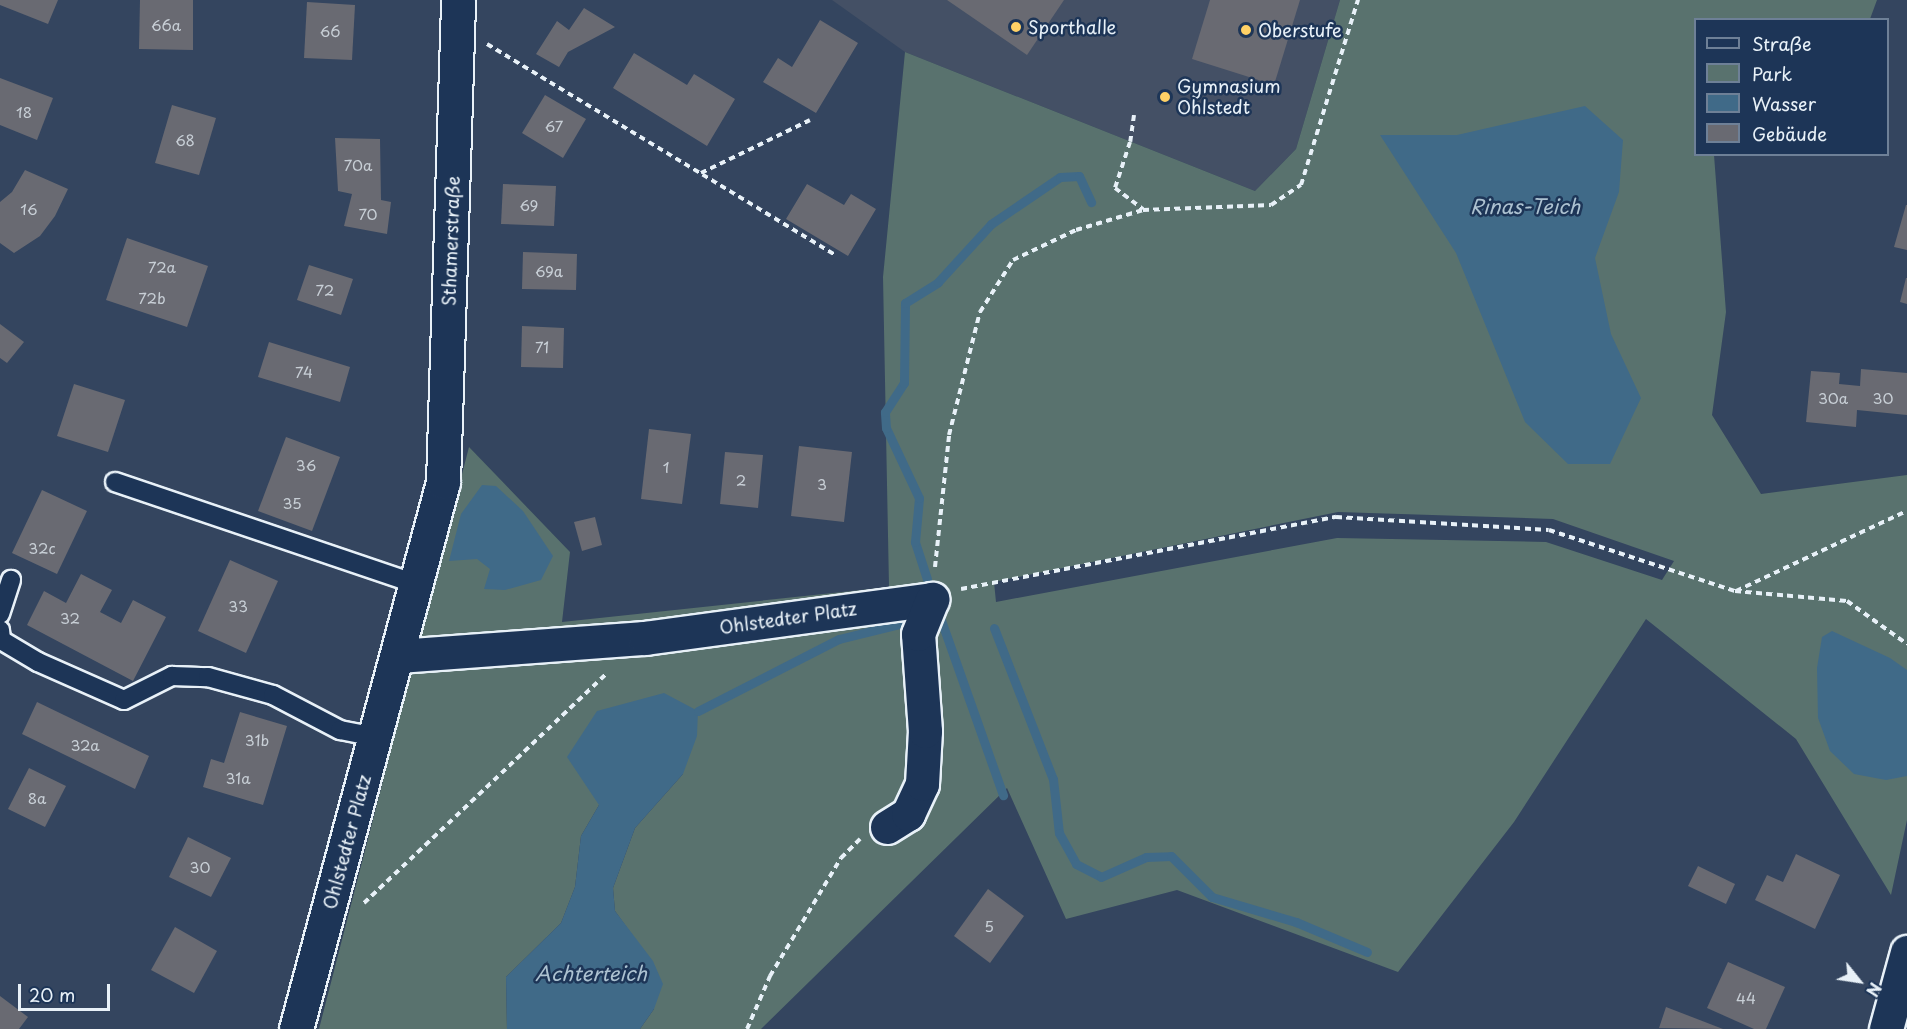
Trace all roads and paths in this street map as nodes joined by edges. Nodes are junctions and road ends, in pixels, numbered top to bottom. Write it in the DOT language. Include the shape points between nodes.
graph roads {
  1 [pos="1358,0"];
  2 [pos="458,13"];
  3 [pos="1134,115"];
  4 [pos="810,120"];
  5 [pos="700,173"];
  6 [pos="1143,210"];
  7 [pos="835,255"];
  8 [pos="115,482"];
  9 [pos="443,482"];
  10 [pos="1907,511"];
  11 [pos="11,580"];
  12 [pos="417,584"];
  13 [pos="1735,591"];
  14 [pos="932,599"];
  15 [pos="0,614"];
  16 [pos="0,630"];
  17 [pos="1907,644"];
  18 [pos="398,656"];
  19 [pos="611,670"];
  20 [pos="376,737"];
  21 [pos="887,827"];
  22 [pos="362,905"];
  23 [pos="1907,952"];
  24 [pos="296,1029"];
  25 [pos="747,1029"];
  26 [pos="1886,1029"];
  1 -- 6 [label="path" via="1301,185 1271,205"];
  2 -- 5 [label="path"];
  2 -- 9 [label="street, Sthamerstraße"];
  3 -- 6 [label="path" via="1115,188"];
  4 -- 5 [label="path"];
  5 -- 7 [label="path"];
  6 -- 14 [label="path" via="1076,230 1013,260 980,312 949,435"];
  8 -- 12 [label="lane"];
  9 -- 12 [label="street, Ohlstedter Platz"];
  10 -- 13 [label="path"];
  11 -- 15 [label="lane"];
  12 -- 18 [label="street, Ohlstedter Platz"];
  13 -- 14 [label="path" via="1549,530 1336,517 972,585"];
  13 -- 17 [label="path" via="1847,602"];
  14 -- 18 [label="street, Ohlstedter Platz" via="645,638"];
  14 -- 21 [label="street" via="918,634 925,731 922,784 908,814"];
  16 -- 20 [label="lane" via="1,640 38,662 124,700 172,676 208,677 273,695 340,730"];
  18 -- 20 [label="street, Ohlstedter Platz"];
  19 -- 22 [label="path"];
  20 -- 24 [label="street, Ohlstedter Platz"];
  21 -- 25 [label="path" via="864,835 841,858 770,976"];
  23 -- 26 [label="street"];
}
